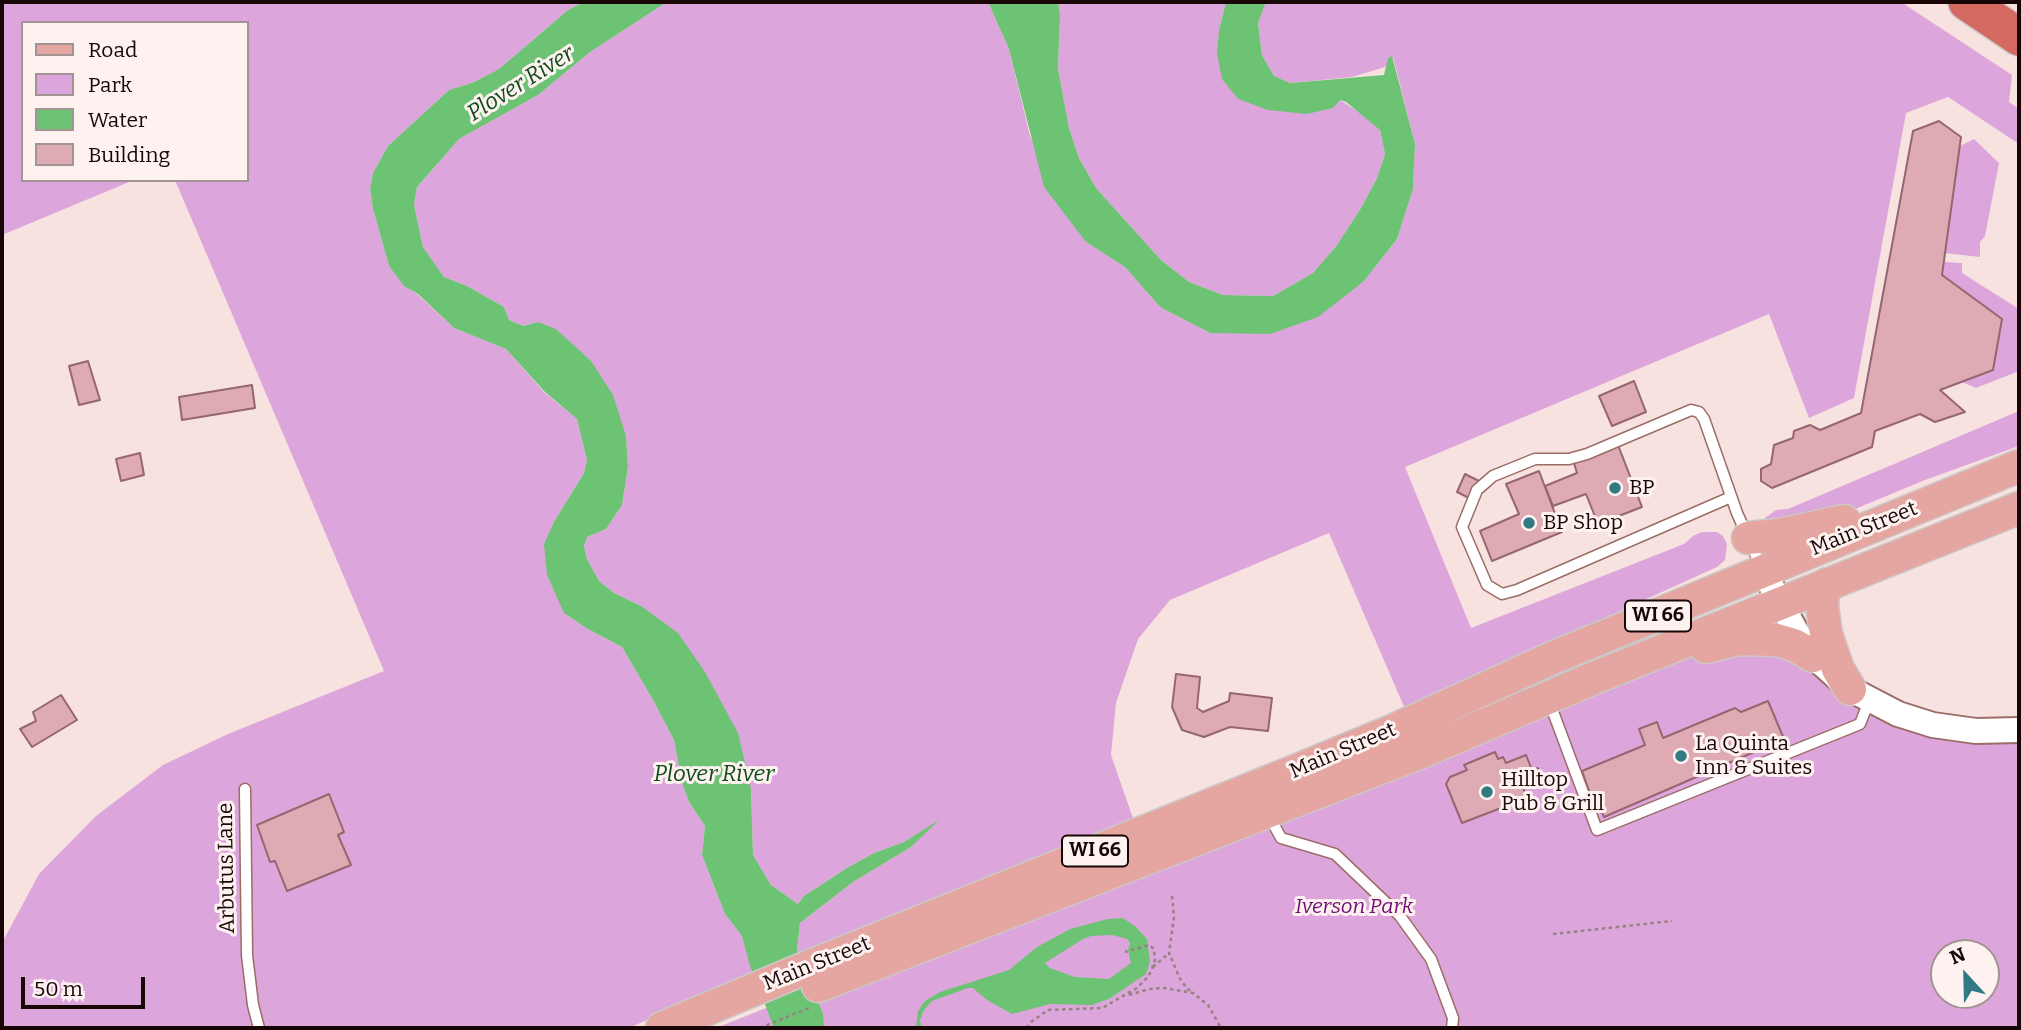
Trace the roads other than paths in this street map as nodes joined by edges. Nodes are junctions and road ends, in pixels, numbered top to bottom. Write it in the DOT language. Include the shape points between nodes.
graph roads {
  1 [pos="1967,2"];
  2 [pos="2019,37"];
  3 [pos="2019,466"];
  4 [pos="1966,487"];
  5 [pos="2019,488"];
  6 [pos="1731,497"];
  7 [pos="2019,508"];
  8 [pos="1748,538"];
  9 [pos="1763,571"];
  10 [pos="1827,584"];
  11 [pos="1780,603"];
  12 [pos="1813,656"];
  13 [pos="1594,678"];
  14 [pos="1859,695"];
  15 [pos="1548,697"];
  16 [pos="2019,730"];
  17 [pos="1389,748"];
  18 [pos="245,789"];
  19 [pos="1266,811"];
  20 [pos="813,987"];
  21 [pos="762,1012"];
  22 [pos="260,1028"];
  23 [pos="662,1028"];
  24 [pos="716,1028"];
  25 [pos="1452,1028"];
  1 -- 2 [label="highway"];
  3 -- 4 [label="main road, Main Street / WI 66"];
  4 -- 8 [label="main road" via="1924,489 1837,523"];
  4 -- 9 [label="main road, Main Street / WI 66"];
  5 -- 11 [label="main road" via="1796,577 1786,586"];
  6 -- 6 [label="lane" via="1704,419 1692,410 1587,454 1535,459 1493,476 1477,490 1463,521 1463,533 1487,585 1502,594"];
  6 -- 8 [label="lane"];
  7 -- 10 [label="main road, Main Street / WI 66"];
  8 -- 9 [label="lane"];
  9 -- 11 [label="street"];
  9 -- 13 [label="main road" via="1736,600 1626,649"];
  9 -- 17 [label="main road, Main Street / WI 66" via="1552,658"];
  10 -- 11 [label="main road, Main Street / WI 66"];
  10 -- 14 [label="main road" via="1822,606 1826,634 1838,669"];
  11 -- 12 [label="street"];
  11 -- 13 [label="main road, Main Street / WI 66"];
  12 -- 13 [label="main road" via="1777,640 1739,639"];
  12 -- 14 [label="street"];
  13 -- 15 [label="main road, Main Street / WI 66"];
  14 -- 15 [label="lane" via="1860,724 1597,831"];
  14 -- 16 [label="street" via="1933,725"];
  15 -- 17 [label="main road, Main Street / WI 66"];
  17 -- 19 [label="main road, Main Street / WI 66"];
  17 -- 20 [label="main road, Main Street / WI 66"];
  18 -- 22 [label="lane, Arbutus Lane" via="247,955"];
  19 -- 20 [label="main road, Main Street / WI 66"];
  19 -- 25 [label="lane" via="1281,838 1335,854 1400,916 1431,959 1453,1018"];
  20 -- 21 [label="main road, Main Street / WI 66"];
  21 -- 23 [label="main road, Main Street / WI 66"];
  21 -- 24 [label="main road, Main Street / WI 66"];
}
